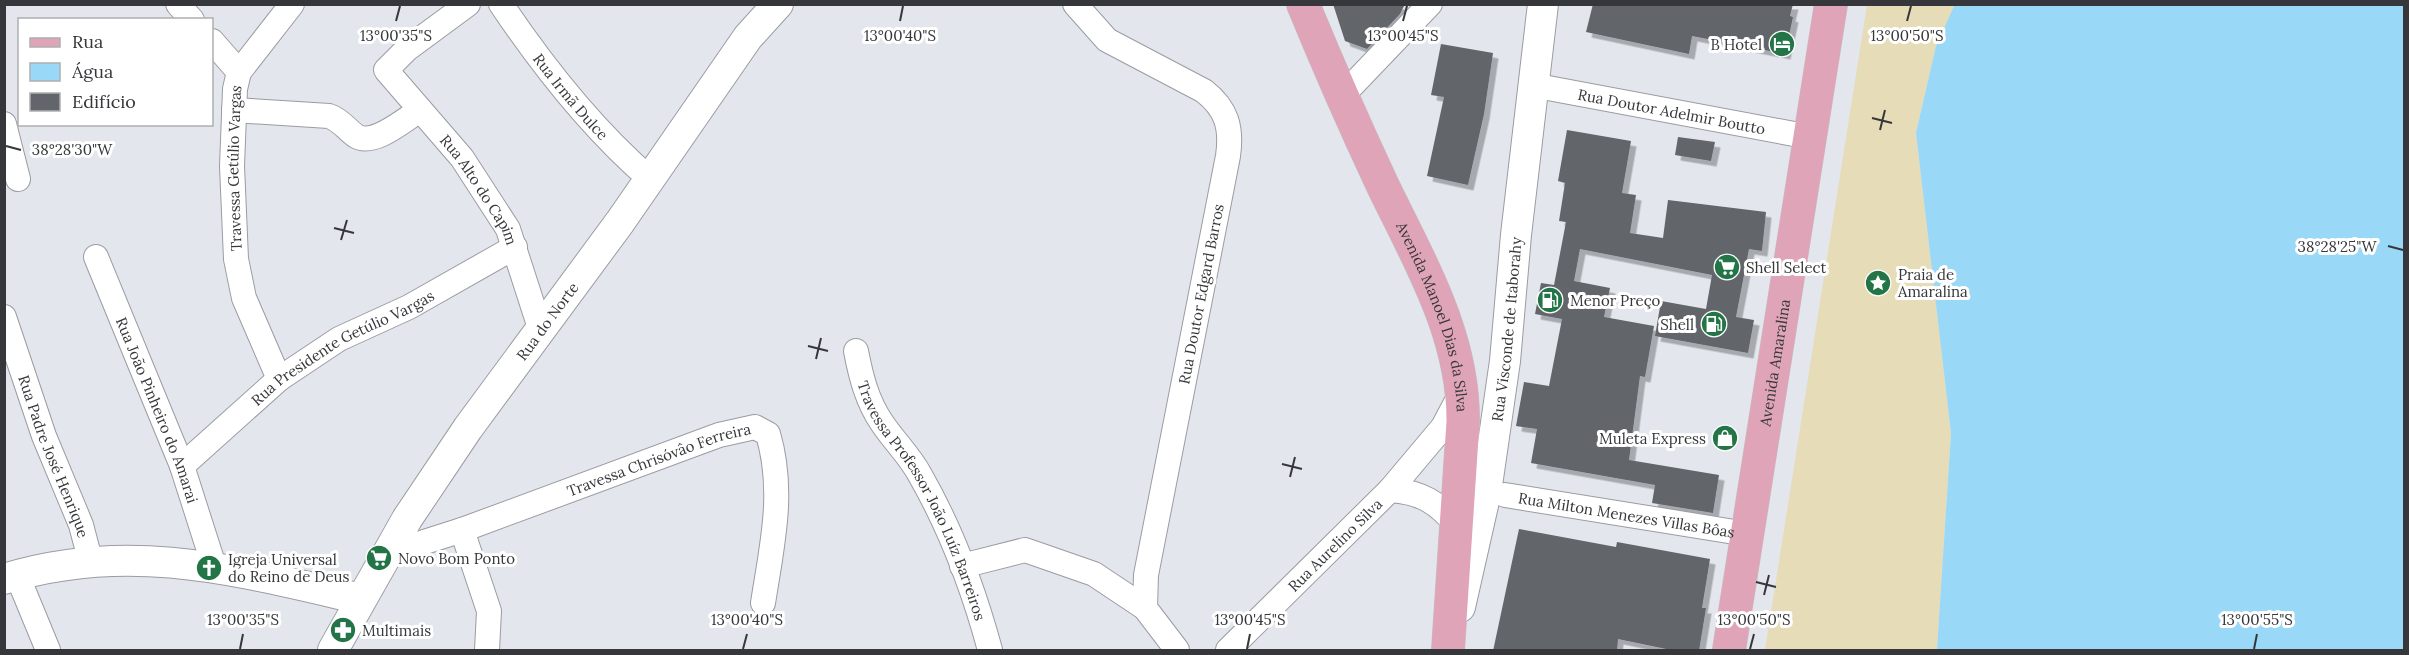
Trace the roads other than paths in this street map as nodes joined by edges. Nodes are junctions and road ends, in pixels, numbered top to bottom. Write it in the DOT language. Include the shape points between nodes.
graph roads {
  1 [pos="178,4"];
  2 [pos="292,4"];
  3 [pos="468,4"];
  4 [pos="501,4"];
  5 [pos="778,4"];
  6 [pos="1075,4"];
  7 [pos="1303,4"];
  8 [pos="1430,4"];
  9 [pos="1543,4"];
  10 [pos="1831,4"];
  11 [pos="190,18"];
  12 [pos="213,42"];
  13 [pos="239,72"];
  14 [pos="1532,85"];
  15 [pos="1341,97"];
  16 [pos="234,110"];
  17 [pos="420,110"];
  18 [pos="4,124"];
  19 [pos="1810,137"];
  20 [pos="18,179"];
  21 [pos="650,179"];
  22 [pos="515,247"];
  23 [pos="96,257"];
  24 [pos="4,316"];
  25 [pos="540,328"];
  26 [pos="856,351"];
  27 [pos="279,379"];
  28 [pos="1463,388"];
  29 [pos="182,466"];
  30 [pos="1390,490"];
  31 [pos="1505,495"];
  32 [pos="1458,527"];
  33 [pos="462,530"];
  34 [pos="1747,534"];
  35 [pos="387,554"];
  36 [pos="91,563"];
  37 [pos="214,566"];
  38 [pos="962,566"];
  39 [pos="11,577"];
  40 [pos="361,599"];
  41 [pos="763,603"];
  42 [pos="1145,608"];
  43 [pos="48,651"];
  44 [pos="333,651"];
  45 [pos="487,651"];
  46 [pos="990,651"];
  47 [pos="1177,651"];
  48 [pos="1228,651"];
  49 [pos="1448,651"];
  50 [pos="1729,651"];
  1 -- 11 [label="street"];
  2 -- 13 [label="street, Travessa Getúlio Vargas"];
  3 -- 17 [label="street, Rua Alto do Capim" via="407,49 386,70"];
  4 -- 21 [label="street, Rua Irmã Dulce" via="581,108"];
  5 -- 21 [label="street, Rua do Norte" via="748,37"];
  6 -- 42 [label="street, Rua Doutor Edgard Barros" via="1107,40 1204,91 1216,101 1229,126 1228,156 1146,575"];
  7 -- 15 [label="main road, Avenida Manoel Dias da Silva"];
  8 -- 15 [label="street"];
  9 -- 14 [label="street, Rua Visconde de Itaborahy"];
  10 -- 19 [label="main road, Avenida Amaralina"];
  12 -- 13 [label="street"];
  13 -- 16 [label="street, Travessa Getúlio Vargas"];
  14 -- 19 [label="street, Rua Doutor Adelmir Boutto"];
  14 -- 49 [label="street, Rua Visconde de Itaborahy" via="1506,361 1478,537"];
  15 -- 28 [label="main road, Avenida Manoel Dias da Silva" via="1432,290 1455,350"];
  16 -- 17 [label="street" via="329,116 363,139 375,137"];
  16 -- 27 [label="street, Travessa Getúlio Vargas" via="232,218 236,259 244,298"];
  17 -- 22 [label="street, Rua Alto do Capim" via="487,193"];
  18 -- 20 [label="street"];
  19 -- 34 [label="main road, Avenida Amaralina"];
  21 -- 25 [label="street, Rua do Norte"];
  22 -- 25 [label="street, Rua Alto do Capim"];
  22 -- 27 [label="street, Rua Presidente Getúlio Vargas" via="409,307 339,339"];
  23 -- 29 [label="street, Rua João Pinheiro do Amarai"];
  24 -- 36 [label="street, Rua Padre José Henrique" via="44,436 81,525"];
  25 -- 35 [label="street, Rua do Norte" via="455,446"];
  26 -- 38 [label="street, Travessa Professor João Luíz Barreiros" via="871,405 919,473"];
  27 -- 29 [label="street, Rua Presidente Getúlio Vargas"];
  28 -- 30 [label="street, Rua Aurelino Silva" via="1443,427"];
  28 -- 32 [label="main road, Avenida Manoel Dias da Silva"];
  29 -- 37 [label="street, Rua João Pinheiro do Amarai"];
  30 -- 32 [label="street, Rua Aurelino Silva" via="1426,497"];
  30 -- 48 [label="street, Rua Aurelino Silva"];
  31 -- 34 [label="street, Rua Milton Menezes Villas Bôas"];
  32 -- 49 [label="main road, Avenida Manoel Dias da Silva"];
  33 -- 35 [label="street, Travessa Chrisóvâo Ferreira"];
  33 -- 41 [label="street, Travessa Chrisóvâo Ferreira" via="719,435 755,427 768,434 777,463 778,490"];
  33 -- 45 [label="street" via="489,611"];
  34 -- 50 [label="main road, Avenida Amaralina"];
  35 -- 40 [label="street, Rua do Norte"];
  36 -- 37 [label="street"];
  36 -- 39 [label="street" via="49,566"];
  37 -- 40 [label="street"];
  38 -- 42 [label="street" via="1025,550 1094,574"];
  38 -- 46 [label="street, Travessa Professor João Luíz Barreiros"];
  39 -- 43 [label="street"];
  40 -- 44 [label="street, Rua do Norte"];
  42 -- 47 [label="street"];
}
